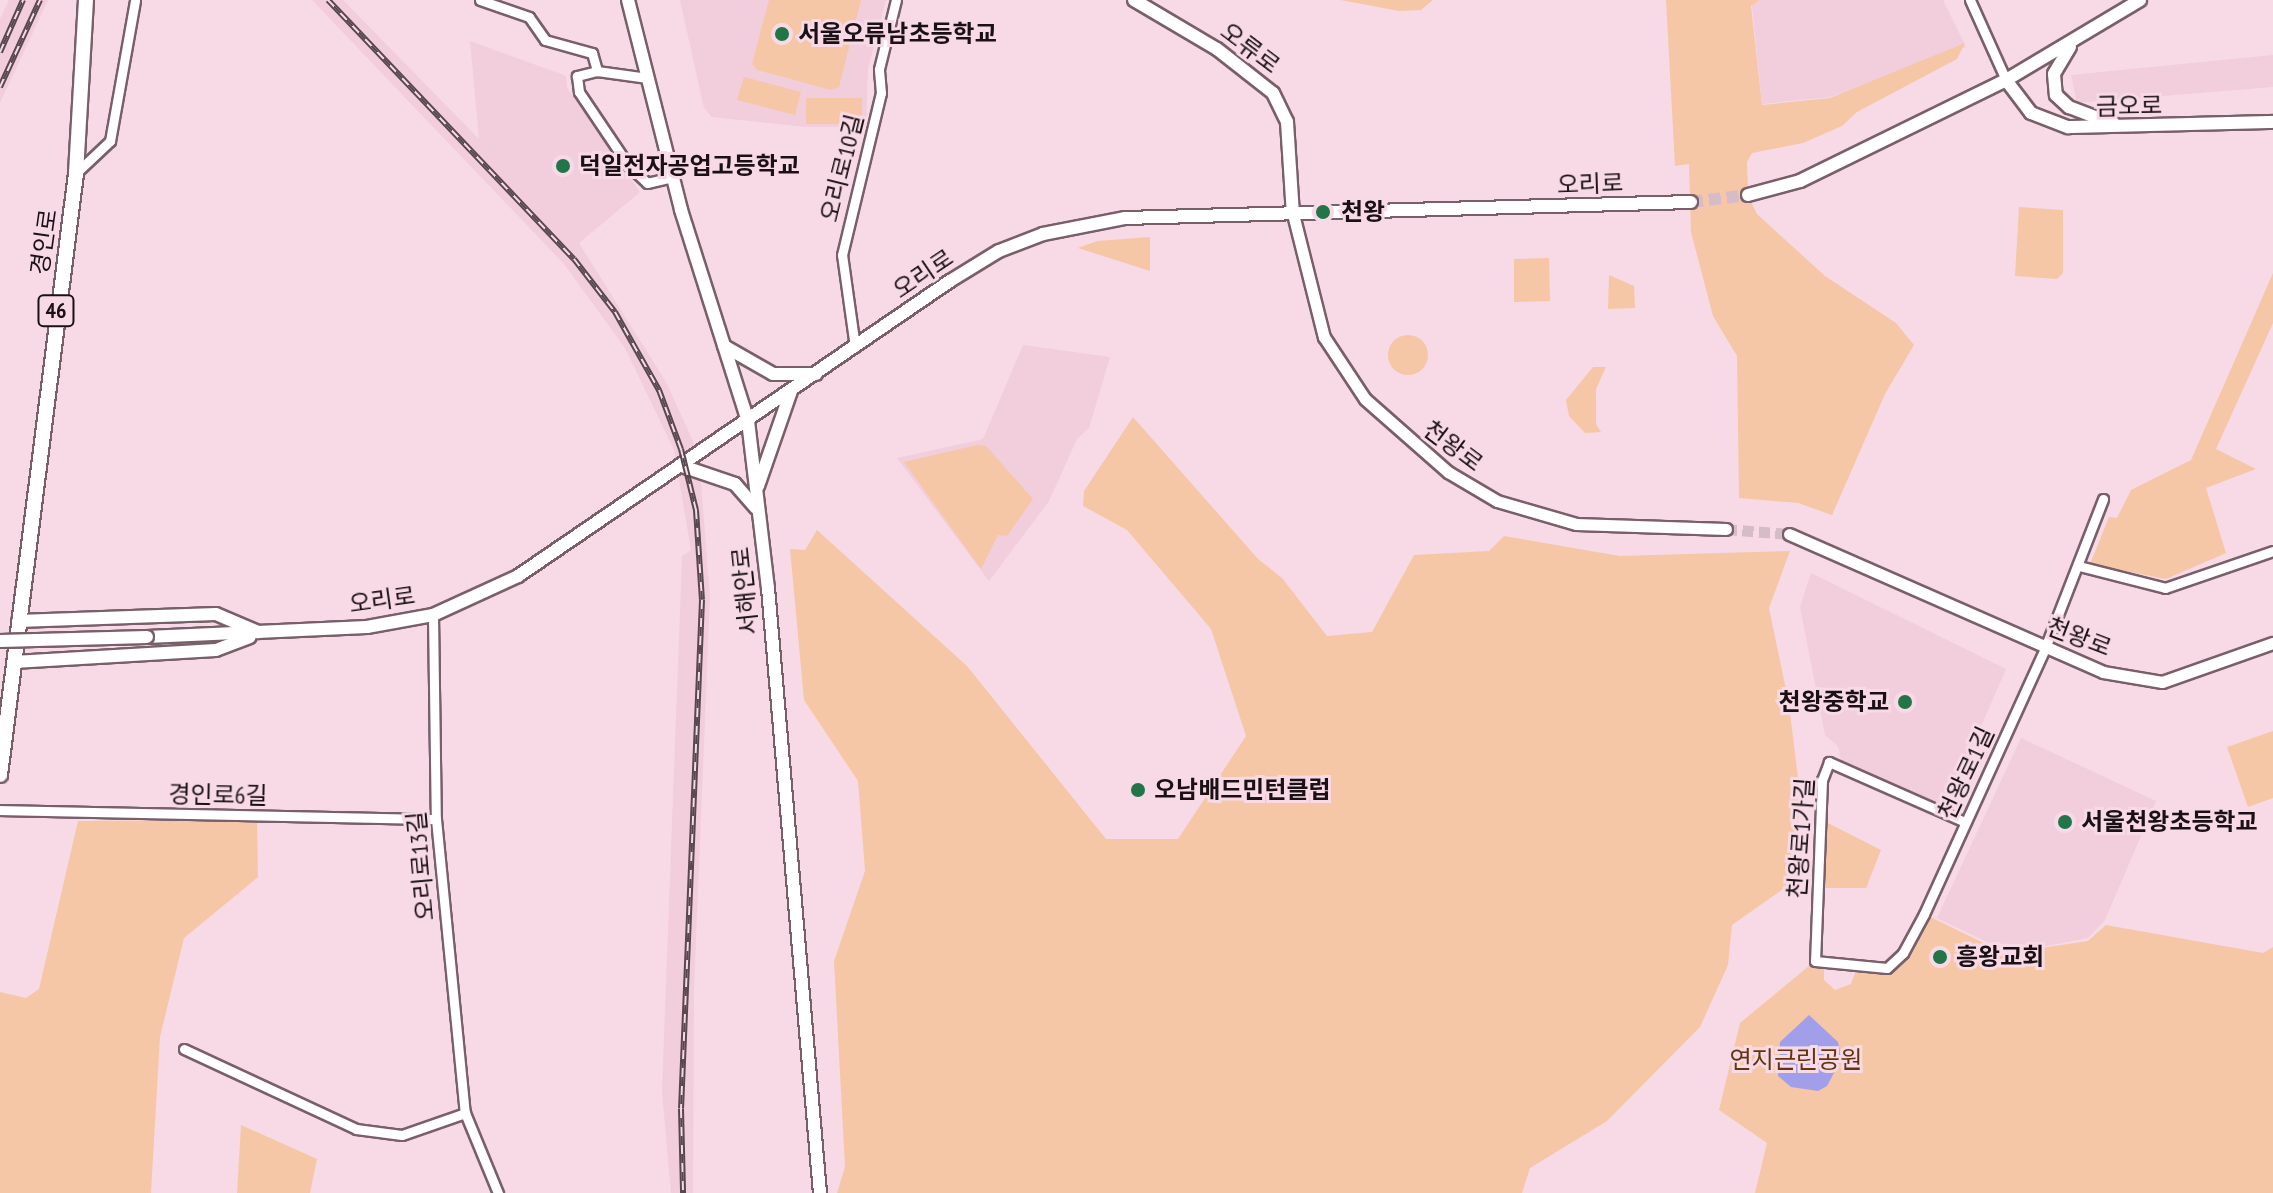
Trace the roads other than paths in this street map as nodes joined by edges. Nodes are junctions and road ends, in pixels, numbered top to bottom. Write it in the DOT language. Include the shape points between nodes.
graph roads {
  1 [pos="86,0"];
  2 [pos="135,0"];
  3 [pos="480,0"];
  4 [pos="628,0"];
  5 [pos="896,0"];
  6 [pos="1134,0"];
  7 [pos="1970,0"];
  8 [pos="2140,0"];
  9 [pos="2078,39"];
  10 [pos="597,71"];
  11 [pos="648,78"];
  12 [pos="2006,80"];
  13 [pos="2273,122"];
  14 [pos="2127,129"];
  15 [pos="76,173"];
  16 [pos="672,177"];
  17 [pos="1748,195"];
  18 [pos="1691,202"];
  19 [pos="1293,214"];
  20 [pos="724,346"];
  21 [pos="855,347"];
  22 [pos="816,374"];
  23 [pos="791,391"];
  24 [pos="748,421"];
  25 [pos="682,466"];
  26 [pos="756,491"];
  27 [pos="2103,499"];
  28 [pos="759,511"];
  29 [pos="1726,529"];
  30 [pos="1789,534"];
  31 [pos="2273,551"];
  32 [pos="2079,566"];
  33 [pos="433,615"];
  34 [pos="18,621"];
  35 [pos="260,633"];
  36 [pos="0,641"];
  37 [pos="2273,643"];
  38 [pos="2045,648"];
  39 [pos="14,662"];
  40 [pos="0,775"];
  41 [pos="0,810"];
  42 [pos="436,819"];
  43 [pos="1965,822"];
  44 [pos="1858,965"];
  45 [pos="184,1049"];
  46 [pos="465,1113"];
  47 [pos="498,1193"];
  48 [pos="820,1193"];
  1 -- 15 [label="main road, 경인로 / 46"];
  2 -- 15 [label="street" via="110,141"];
  3 -- 10 [label="street" via="529,17 545,40 592,53"];
  4 -- 11 [label="main road, 서해안로"];
  5 -- 21 [label="street, 오리로10길" via="879,69 881,93 842,255"];
  6 -- 19 [label="main road, 오류로" via="1217,49 1273,93 1287,122"];
  7 -- 12 [label="street"];
  8 -- 9 [label="main road"];
  9 -- 12 [label="main road"];
  9 -- 14 [label="main road" via="2056,65 2056,95 2069,107"];
  10 -- 11 [label="street"];
  10 -- 16 [label="street" via="577,76 579,92 628,165 647,183"];
  11 -- 16 [label="main road, 서해안로"];
  12 -- 14 [label="main road, 금오로" via="2020,103 2042,120 2068,127"];
  12 -- 17 [label="main road" via="1800,181"];
  13 -- 14 [label="main road, 금오로"];
  15 -- 34 [label="main road, 경인로 / 46"];
  16 -- 20 [label="main road, 서해안로"];
  18 -- 19 [label="main road, 오리로"];
  19 -- 21 [label="main road, 오리로" via="1125,218 1043,234 999,251"];
  19 -- 29 [label="street, 천왕로" via="1314,313 1330,346 1365,399 1448,472 1497,501 1576,524"];
  20 -- 22 [label="main road" via="773,374"];
  20 -- 24 [label="main road, 서해안로"];
  21 -- 22 [label="main road, 오리로"];
  22 -- 23 [label="main road, 오리로"];
  23 -- 24 [label="main road, 오리로"];
  23 -- 26 [label="main road"];
  24 -- 25 [label="main road, 오리로"];
  24 -- 26 [label="main road, 서해안로"];
  25 -- 28 [label="main road" via="735,484"];
  25 -- 33 [label="main road, 오리로" via="518,576"];
  26 -- 28 [label="main road, 서해안로"];
  27 -- 32 [label="street, 천왕로1길"];
  28 -- 48 [label="main road, 서해안로"];
  30 -- 38 [label="street, 천왕로"];
  31 -- 32 [label="street" via="2165,588"];
  32 -- 38 [label="street, 천왕로1길"];
  33 -- 35 [label="main road, 오리로" via="367,627"];
  33 -- 42 [label="street, 오리로13길"];
  34 -- 35 [label="main road, 오리로" via="216,614"];
  34 -- 39 [label="main road, 경인로 / 46"];
  35 -- 36 [label="main road, 오리로, bridge"];
  35 -- 39 [label="main road, 오리로" via="216,650"];
  37 -- 38 [label="street, 천왕로" via="2162,682 2103,672"];
  38 -- 43 [label="street, 천왕로1길"];
  39 -- 40 [label="main road, 경인로 / 46"];
  41 -- 42 [label="street, 경인로6길"];
  42 -- 46 [label="street, 오리로13길"];
  43 -- 44 [label="street, 천왕로1길" via="1903,953 1887,968"];
  43 -- 44 [label="street, 천왕로1가길" via="1829,762 1822,780 1816,864 1815,961"];
  45 -- 46 [label="street" via="356,1129 402,1135"];
  46 -- 47 [label="street, 오리로13길"];
}
